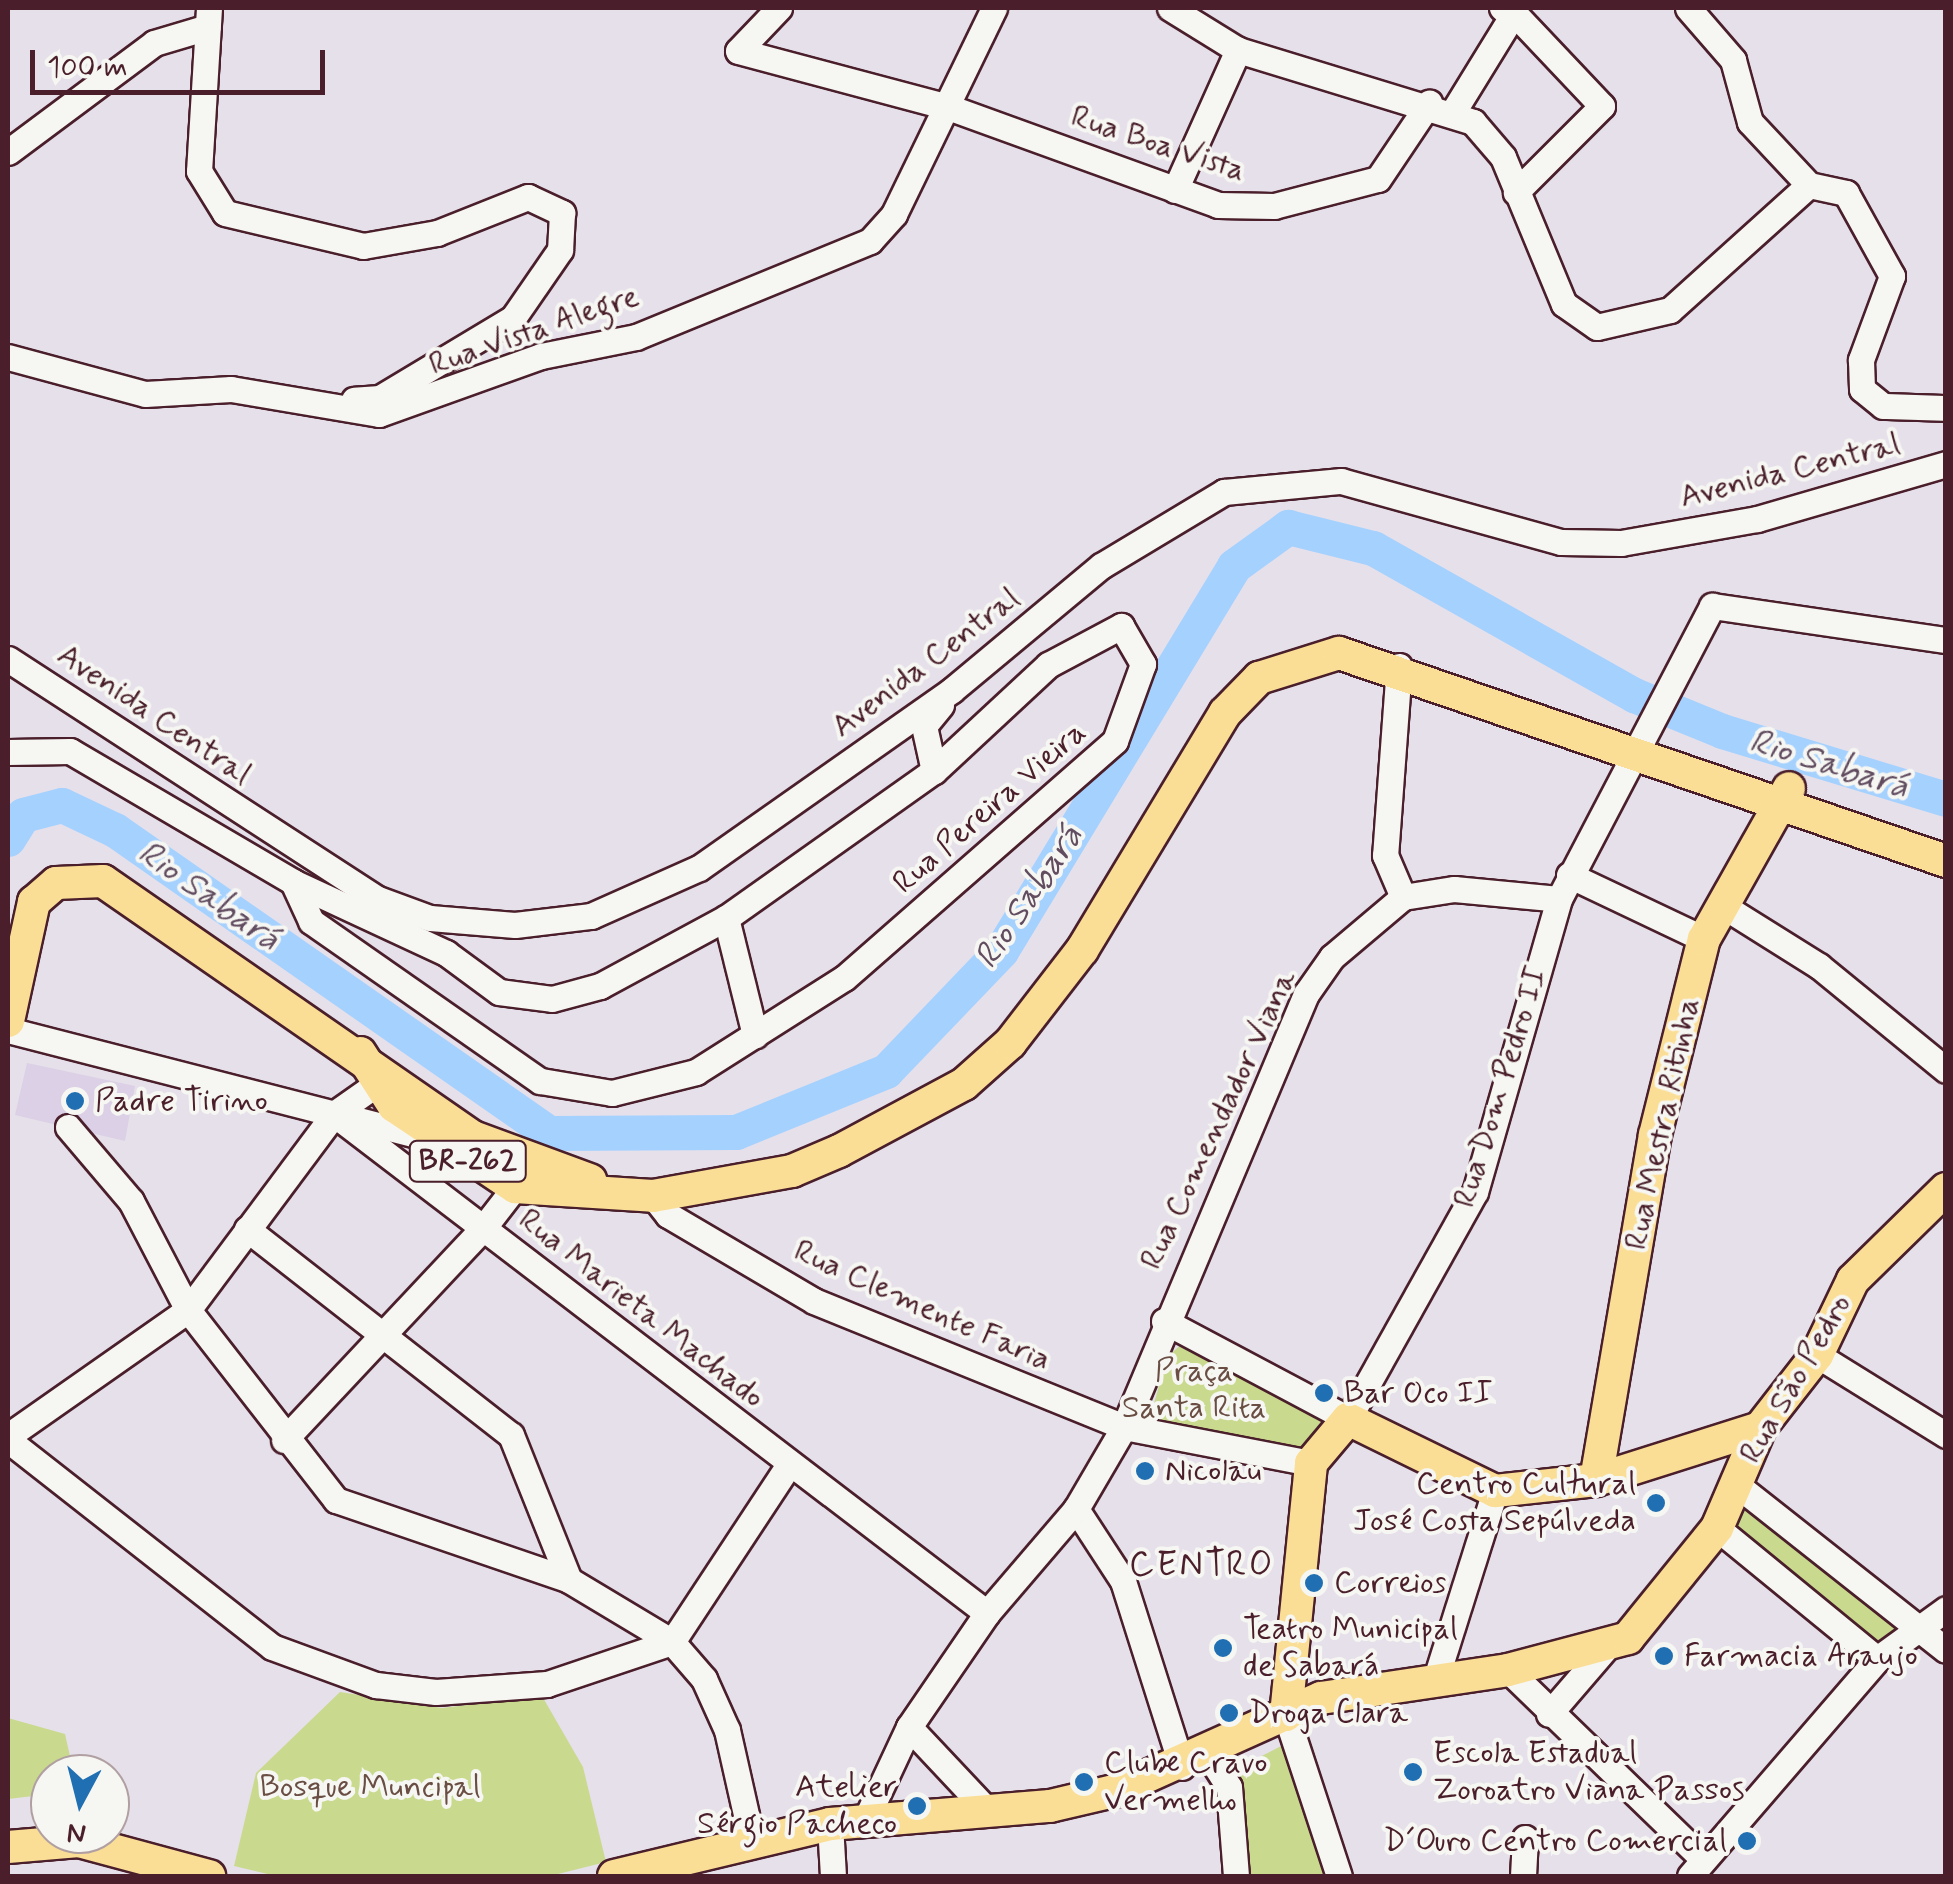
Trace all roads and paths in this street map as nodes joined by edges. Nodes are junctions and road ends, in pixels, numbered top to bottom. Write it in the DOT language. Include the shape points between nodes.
graph roads {
  1 [pos="778,8"];
  2 [pos="994,8"];
  3 [pos="1170,8"];
  4 [pos="1688,8"];
  5 [pos="1508,10"];
  6 [pos="1197,14"];
  7 [pos="208,17"];
  8 [pos="1238,50"];
  9 [pos="948,107"];
  10 [pos="1441,107"];
  11 [pos="8,152"];
  12 [pos="1809,185"];
  13 [pos="1175,190"];
  14 [pos="1516,192"];
  15 [pos="8,356"];
  16 [pos="314,401"];
  17 [pos="1946,408"];
  18 [pos="1946,464"];
  19 [pos="1946,640"];
  20 [pos="8,659"];
  21 [pos="1399,666"];
  22 [pos="20,671"];
  23 [pos="952,690"];
  24 [pos="1640,749"];
  25 [pos="8,752"];
  26 [pos="934,772"];
  27 [pos="1785,796"];
  28 [pos="1946,839"];
  29 [pos="1946,861"];
  30 [pos="293,882"];
  31 [pos="1564,887"];
  32 [pos="1404,896"];
  33 [pos="1720,904"];
  34 [pos="726,918"];
  35 [pos="1704,940"];
  36 [pos="8,1021"];
  37 [pos="8,1030"];
  38 [pos="755,1035"];
  39 [pos="1946,1070"];
  40 [pos="388,1083"];
  41 [pos="334,1114"];
  42 [pos="68,1126"];
  43 [pos="432,1139"];
  44 [pos="506,1150"];
  45 [pos="516,1187"];
  46 [pos="1946,1190"];
  47 [pos="617,1191"];
  48 [pos="654,1196"];
  49 [pos="484,1227"];
  50 [pos="247,1229"];
  51 [pos="188,1310"];
  52 [pos="1164,1321"];
  53 [pos="388,1335"];
  54 [pos="1817,1355"];
  55 [pos="1348,1419"];
  56 [pos="1124,1428"];
  57 [pos="1760,1428"];
  58 [pos="1946,1435"];
  59 [pos="8,1438"];
  60 [pos="284,1440"];
  61 [pos="1310,1463"];
  62 [pos="788,1466"];
  63 [pos="1596,1480"];
  64 [pos="1736,1486"];
  65 [pos="1496,1491"];
  66 [pos="1076,1508"];
  67 [pos="1717,1528"];
  68 [pos="569,1580"];
  69 [pos="1946,1609"];
  70 [pos="986,1613"];
  71 [pos="1920,1626"];
  72 [pos="672,1642"];
  73 [pos="1605,1649"];
  74 [pos="1946,1650"];
  75 [pos="1878,1659"];
  76 [pos="1508,1670"];
  77 [pos="1436,1678"];
  78 [pos="1549,1714"];
  79 [pos="1286,1715"];
  80 [pos="909,1727"];
  81 [pos="1195,1760"];
  82 [pos="985,1808"];
  83 [pos="864,1821"];
  84 [pos="830,1824"];
  85 [pos="1524,1838"];
  86 [pos="752,1840"];
  87 [pos="8,1847"];
  88 [pos="1696,1868"];
  89 [pos="189,1874"];
  90 [pos="614,1876"];
  91 [pos="833,1876"];
  92 [pos="1236,1876"];
  93 [pos="1339,1876"];
  94 [pos="1522,1876"];
  1 -- 9 [label="street, Rua Boa Vista" via="738,51"];
  2 -- 9 [label="street, Rua Vista Alegre"];
  3 -- 6 [label="street"];
  4 -- 12 [label="street" via="1734,60 1750,122"];
  5 -- 10 [label="street"];
  5 -- 14 [label="street" via="1602,106"];
  6 -- 8 [label="street"];
  7 -- 11 [label="street" via="154,42"];
  7 -- 16 [label="street" via="199,171 225,213 363,246 437,232 528,197 562,213 560,250 514,318 380,398"];
  8 -- 10 [label="street"];
  8 -- 13 [label="street"];
  9 -- 13 [label="street, Rua Boa Vista"];
  9 -- 16 [label="street, Rua Vista Alegre" via="894,214 870,241 831,264 678,312 599,349 541,356 420,406 379,414"];
  10 -- 13 [label="street, Rua Boa Vista" via="1394,165 1359,187 1246,207"];
  10 -- 14 [label="street" via="1491,137"];
  12 -- 14 [label="street" via="1681,302 1617,327 1578,320 1564,304"];
  12 -- 17 [label="street" via="1846,193 1892,276 1861,360 1862,389 1882,406"];
  15 -- 16 [label="street, Rua Vista Alegre" via="145,394 232,390"];
  18 -- 23 [label="street, Avenida Central" via="1757,519 1621,542 1561,542 1341,481 1224,492 1101,566"];
  19 -- 24 [label="street, Rua Dom Pedro II" via="1712,606 1669,678"];
  20 -- 22 [label="street, Avenida Central"];
  21 -- 24 [label="main road, BR-262"];
  21 -- 32 [label="street" via="1385,855"];
  21 -- 48 [label="main road, BR-262" via="1339,653 1259,678 1203,746 1053,991 964,1084 792,1171"];
  22 -- 23 [label="street, Avenida Central" via="378,899 430,918 515,925 642,898"];
  23 -- 26 [label="street" via="924,726"];
  24 -- 27 [label="main road, BR-262"];
  24 -- 31 [label="street, Rua Dom Pedro II"];
  25 -- 30 [label="street, Rua Pereira Vieira" via="70,751"];
  26 -- 34 [label="street, Rua Pereira Vieira"];
  26 -- 38 [label="street, Rua Pereira Vieira" via="1048,666 1121,626 1142,664 1115,741 844,978"];
  27 -- 28 [label="main road, BR-262"];
  27 -- 29 [label="main road, BR-262"];
  27 -- 33 [label="main road, Rua Mestra Ritinha"];
  30 -- 34 [label="street, Rua Pereira Vieira" via="523,1000 600,986"];
  30 -- 38 [label="street, Rua Pereira Vieira" via="311,921 540,1082 612,1093 696,1072"];
  31 -- 32 [label="street"];
  31 -- 35 [label="street"];
  31 -- 55 [label="street, Rua Dom Pedro II" via="1475,1192"];
  32 -- 52 [label="street, Rua Comendador Viana" via="1332,958 1306,994"];
  33 -- 35 [label="main road, Rua Mestra Ritinha"];
  33 -- 39 [label="street" via="1820,966"];
  34 -- 38 [label="street"];
  35 -- 63 [label="main road, Rua Mestra Ritinha" via="1656,1135"];
  36 -- 40 [label="main road, BR-262" via="34,902 56,882 89,879 140,898 360,1053"];
  37 -- 41 [label="street, Rua Marieta Machado"];
  40 -- 41 [label="street"];
  40 -- 43 [label="main road, BR-262"];
  40 -- 44 [label="main road, BR-262"];
  41 -- 43 [label="street"];
  41 -- 49 [label="street, Rua Marieta Machado"];
  41 -- 50 [label="street"];
  42 -- 51 [label="street" via="130,1201"];
  43 -- 45 [label="main road, BR-262"];
  44 -- 45 [label="street"];
  44 -- 47 [label="main road, BR-262"];
  45 -- 47 [label="main road, BR-262"];
  45 -- 49 [label="street"];
  46 -- 54 [label="main road, Rua São Pedro" via="1853,1280"];
  47 -- 48 [label="main road, BR-262"];
  48 -- 56 [label="street, Rua Clemente Faria" via="668,1215 814,1301"];
  49 -- 53 [label="street"];
  49 -- 62 [label="street, Rua Marieta Machado"];
  50 -- 51 [label="street"];
  50 -- 53 [label="street"];
  51 -- 59 [label="street"];
  51 -- 60 [label="street"];
  52 -- 55 [label="street"];
  52 -- 56 [label="street"];
  53 -- 60 [label="street"];
  53 -- 68 [label="street" via="511,1435"];
  54 -- 57 [label="main road, Rua São Pedro"];
  54 -- 58 [label="street"];
  55 -- 61 [label="main road"];
  55 -- 65 [label="main road"];
  56 -- 61 [label="street"];
  56 -- 66 [label="street"];
  57 -- 63 [label="main road"];
  57 -- 64 [label="main road, Rua São Pedro"];
  59 -- 72 [label="street" via="224,1616 319,1669 376,1685 483,1693 596,1672"];
  60 -- 68 [label="street" via="336,1500"];
  61 -- 79 [label="main road"];
  62 -- 70 [label="street, Rua Marieta Machado"];
  62 -- 72 [label="street"];
  63 -- 65 [label="main road"];
  64 -- 67 [label="main road, Rua São Pedro"];
  64 -- 71 [label="street"];
  65 -- 77 [label="street"];
  66 -- 70 [label="street"];
  66 -- 81 [label="street" via="1123,1580"];
  67 -- 73 [label="main road, Rua São Pedro" via="1645,1621"];
  67 -- 75 [label="street"];
  68 -- 72 [label="street"];
  69 -- 71 [label="street"];
  70 -- 80 [label="street"];
  71 -- 74 [label="street"];
  71 -- 75 [label="street"];
  72 -- 86 [label="street" via="704,1679 727,1730"];
  73 -- 76 [label="main road, Rua São Pedro"];
  73 -- 78 [label="street"];
  75 -- 88 [label="street"];
  76 -- 77 [label="main road, Rua São Pedro"];
  76 -- 78 [label="street"];
  77 -- 79 [label="main road, Rua São Pedro" via="1321,1698"];
  78 -- 88 [label="street"];
  79 -- 81 [label="main road, Rua São Pedro"];
  79 -- 93 [label="street"];
  80 -- 82 [label="street"];
  80 -- 83 [label="street"];
  81 -- 82 [label="main road, Rua São Pedro" via="1050,1806"];
  81 -- 92 [label="street" via="1229,1788"];
  82 -- 83 [label="main road, Rua São Pedro"];
  83 -- 84 [label="main road, Rua São Pedro"];
  84 -- 86 [label="main road, Rua São Pedro"];
  84 -- 91 [label="street"];
  85 -- 94 [label="street"];
  86 -- 90 [label="main road, Rua São Pedro"];
  87 -- 89 [label="main road" via="79,1842"];
}
